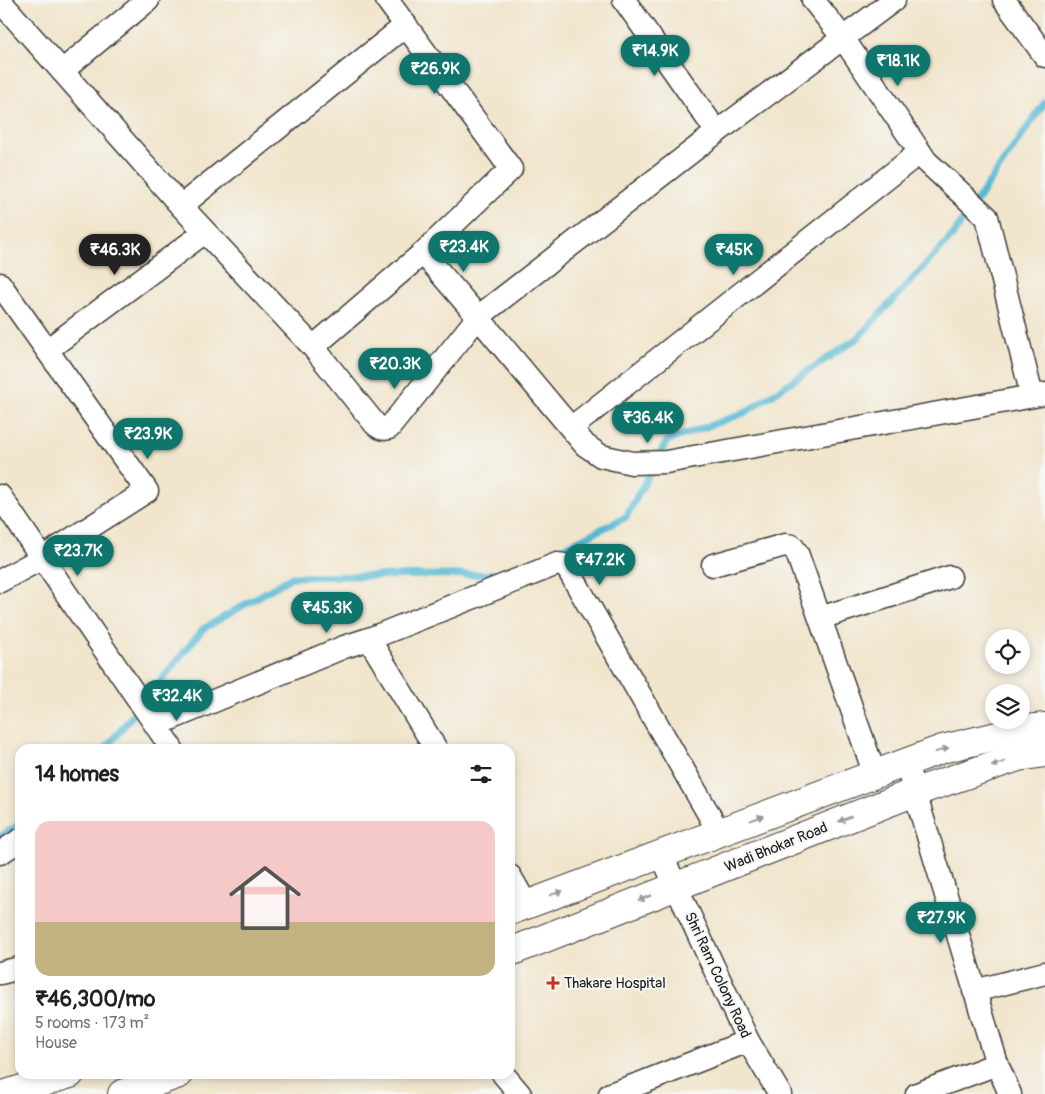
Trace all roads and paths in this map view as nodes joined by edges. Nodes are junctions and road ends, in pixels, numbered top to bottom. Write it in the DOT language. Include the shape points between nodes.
graph roads {
  1 [pos="148,0"];
  2 [pos="387,0"];
  3 [pos="624,0"];
  4 [pos="813,0"];
  5 [pos="894,0"];
  6 [pos="1004,0"];
  7 [pos="0,1"];
  8 [pos="406,24"];
  9 [pos="843,38"];
  10 [pos="1045,56"];
  11 [pos="62,71"];
  12 [pos="717,132"];
  13 [pos="920,152"];
  14 [pos="181,206"];
  15 [pos="205,232"];
  16 [pos="423,253"];
  17 [pos="0,284"];
  18 [pos="478,317"];
  19 [pos="313,347"];
  20 [pos="47,350"];
  21 [pos="1038,395"];
  22 [pos="571,428"];
  23 [pos="0,496"];
  24 [pos="42,558"];
  25 [pos="713,565"];
  26 [pos="950,577"];
  27 [pos="0,581"];
  28 [pos="820,618"];
  29 [pos="369,639"];
  30 [pos="153,720"];
  31 [pos="1045,727"];
  32 [pos="169,744"];
  33 [pos="433,744"];
  34 [pos="1045,752"];
  35 [pos="906,764"];
  36 [pos="875,775"];
  37 [pos="915,792"];
  38 [pos="719,832"];
  39 [pos="15,843"];
  40 [pos="0,853"];
  41 [pos="661,854"];
  42 [pos="676,886"];
  43 [pos="518,908"];
  44 [pos="515,950"];
  45 [pos="15,969"];
  46 [pos="0,973"];
  47 [pos="1045,973"];
  48 [pos="974,991"];
  49 [pos="748,1041"];
  50 [pos="997,1064"];
  51 [pos="54,1079"];
  52 [pos="165,1079"];
  53 [pos="507,1079"];
  54 [pos="6,1094"];
  55 [pos="122,1094"];
  56 [pos="520,1094"];
  57 [pos="610,1094"];
  58 [pos="780,1094"];
  59 [pos="917,1094"];
  60 [pos="1010,1094"];
  1 -- 11 [label="street"];
  2 -- 8 [label="street"];
  3 -- 12 [label="street"];
  4 -- 9 [label="street"];
  5 -- 9 [label="street"];
  6 -- 10 [label="street"];
  7 -- 11 [label="street"];
  8 -- 14 [label="street"];
  8 -- 16 [label="street" via="511,169"];
  9 -- 12 [label="street"];
  9 -- 13 [label="street"];
  11 -- 14 [label="street"];
  12 -- 18 [label="street"];
  13 -- 21 [label="street" via="988,217"];
  13 -- 22 [label="street"];
  14 -- 15 [label="street"];
  15 -- 19 [label="street"];
  15 -- 20 [label="street"];
  16 -- 18 [label="street"];
  16 -- 19 [label="street"];
  17 -- 20 [label="street"];
  18 -- 19 [label="street" via="389,428 384,430 375,424"];
  18 -- 22 [label="street"];
  20 -- 24 [label="street" via="147,490"];
  21 -- 22 [label="street" via="666,462 632,463 601,456"];
  23 -- 24 [label="street"];
  24 -- 27 [label="street"];
  24 -- 30 [label="street"];
  25 -- 28 [label="street" via="785,545 792,546"];
  26 -- 28 [label="street"];
  28 -- 36 [label="street"];
  29 -- 30 [label="street"];
  29 -- 33 [label="street"];
  29 -- 38 [label="street" via="557,564 564,565"];
  30 -- 32 [label="street"];
  35 -- 31 [label="main road, one-way" via="942,749"];
  34 -- 37 [label="main road, Wadi Bhokar Road, one-way" via="1018,757"];
  35 -- 36 [label="main road"];
  35 -- 37 [label="street"];
  38 -- 36 [label="main road, one-way"];
  37 -- 42 [label="main road, Wadi Bhokar Road, one-way"];
  37 -- 48 [label="street"];
  38 -- 41 [label="main road"];
  39 -- 40 [label="street"];
  41 -- 42 [label="street, Shri Ram Colony Road"];
  43 -- 41 [label="main road, one-way"];
  42 -- 44 [label="main road, Wadi Bhokar Road, one-way"];
  42 -- 49 [label="street, Shri Ram Colony Road"];
  45 -- 46 [label="street"];
  47 -- 48 [label="street"];
  48 -- 50 [label="street"];
  49 -- 57 [label="street, Shri Ram Colony Road"];
  49 -- 58 [label="street, Shri Ram Colony Road"];
  50 -- 59 [label="street"];
  50 -- 60 [label="street"];
  51 -- 54 [label="main road"];
  52 -- 55 [label="main road"];
  53 -- 56 [label="street"];
}
